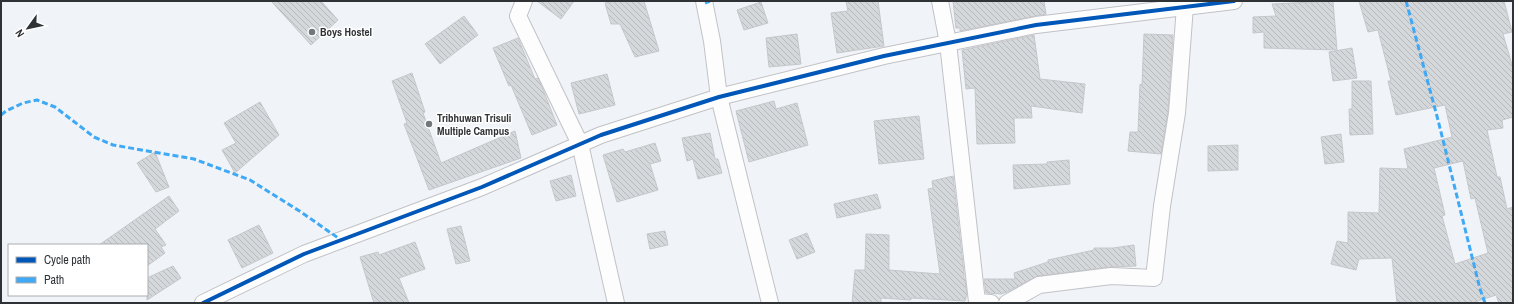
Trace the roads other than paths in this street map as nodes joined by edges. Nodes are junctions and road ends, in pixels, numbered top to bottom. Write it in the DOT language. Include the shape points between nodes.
graph roads {
  1 [pos="524,1"];
  2 [pos="704,1"];
  3 [pos="940,1"];
  4 [pos="1234,1"];
  5 [pos="1185,6"];
  6 [pos="948,43"];
  7 [pos="720,97"];
  8 [pos="580,144"];
  9 [pos="203,303"];
  10 [pos="616,303"];
  11 [pos="770,303"];
  12 [pos="980,303"];
  13 [pos="1006,303"];
  1 -- 8 [label="street" via="518,16"];
  2 -- 7 [label="street"];
  3 -- 6 [label="street"];
  4 -- 5 [label="street"];
  5 -- 6 [label="street" via="1036,25"];
  5 -- 13 [label="street" via="1176,113 1154,278 1112,276 1039,285"];
  6 -- 7 [label="street" via="884,56"];
  6 -- 12 [label="street"];
  7 -- 8 [label="street"];
  7 -- 11 [label="street"];
  8 -- 9 [label="street" via="482,187 304,254"];
  8 -- 10 [label="street"];
}
